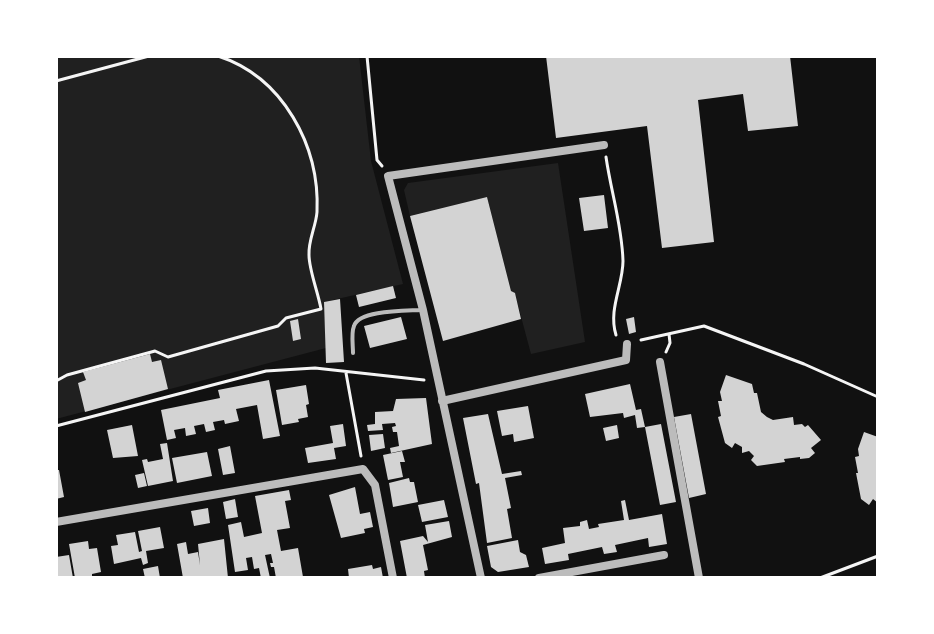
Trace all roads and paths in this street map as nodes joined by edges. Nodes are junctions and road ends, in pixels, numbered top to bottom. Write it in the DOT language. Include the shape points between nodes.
graph roads {
  1 [pos="149,56"];
  2 [pos="218,56"];
  3 [pos="367,56"];
  4 [pos="56,81"];
  5 [pos="604,145"];
  6 [pos="388,176"];
  7 [pos="423,310"];
  8 [pos="627,344"];
  9 [pos="353,353"];
  10 [pos="660,362"];
  11 [pos="346,373"];
  12 [pos="438,378"];
  13 [pos="56,381"];
  14 [pos="878,397"];
  15 [pos="442,401"];
  16 [pos="56,426"];
  17 [pos="363,469"];
  18 [pos="56,522"];
  19 [pos="664,555"];
  20 [pos="878,556"];
  21 [pos="393,578"];
  22 [pos="481,578"];
  23 [pos="539,578"];
  24 [pos="699,578"];
  25 [pos="820,578"];
  1 -- 4 [label="path"];
  2 -- 13 [label="path" via="235,62 278,94 297,121 308,149 317,210 308,254 321,309 168,357 155,351"];
  3 -- 6 [label="path" via="377,160"];
  5 -- 6 [label="street"];
  5 -- 8 [label="path" via="623,266 614,328 618,343"];
  6 -- 7 [label="street"];
  7 -- 9 [label="lane" via="358,319"];
  7 -- 12 [label="street"];
  8 -- 14 [label="path" via="704,326"];
  8 -- 15 [label="street" via="626,360"];
  10 -- 24 [label="street"];
  11 -- 12 [label="path"];
  11 -- 16 [label="path" via="315,368 266,371"];
  11 -- 17 [label="path"];
  12 -- 15 [label="street"];
  15 -- 22 [label="street"];
  17 -- 18 [label="street"];
  17 -- 21 [label="street" via="375,485"];
  19 -- 23 [label="street"];
  20 -- 25 [label="path"];
}
